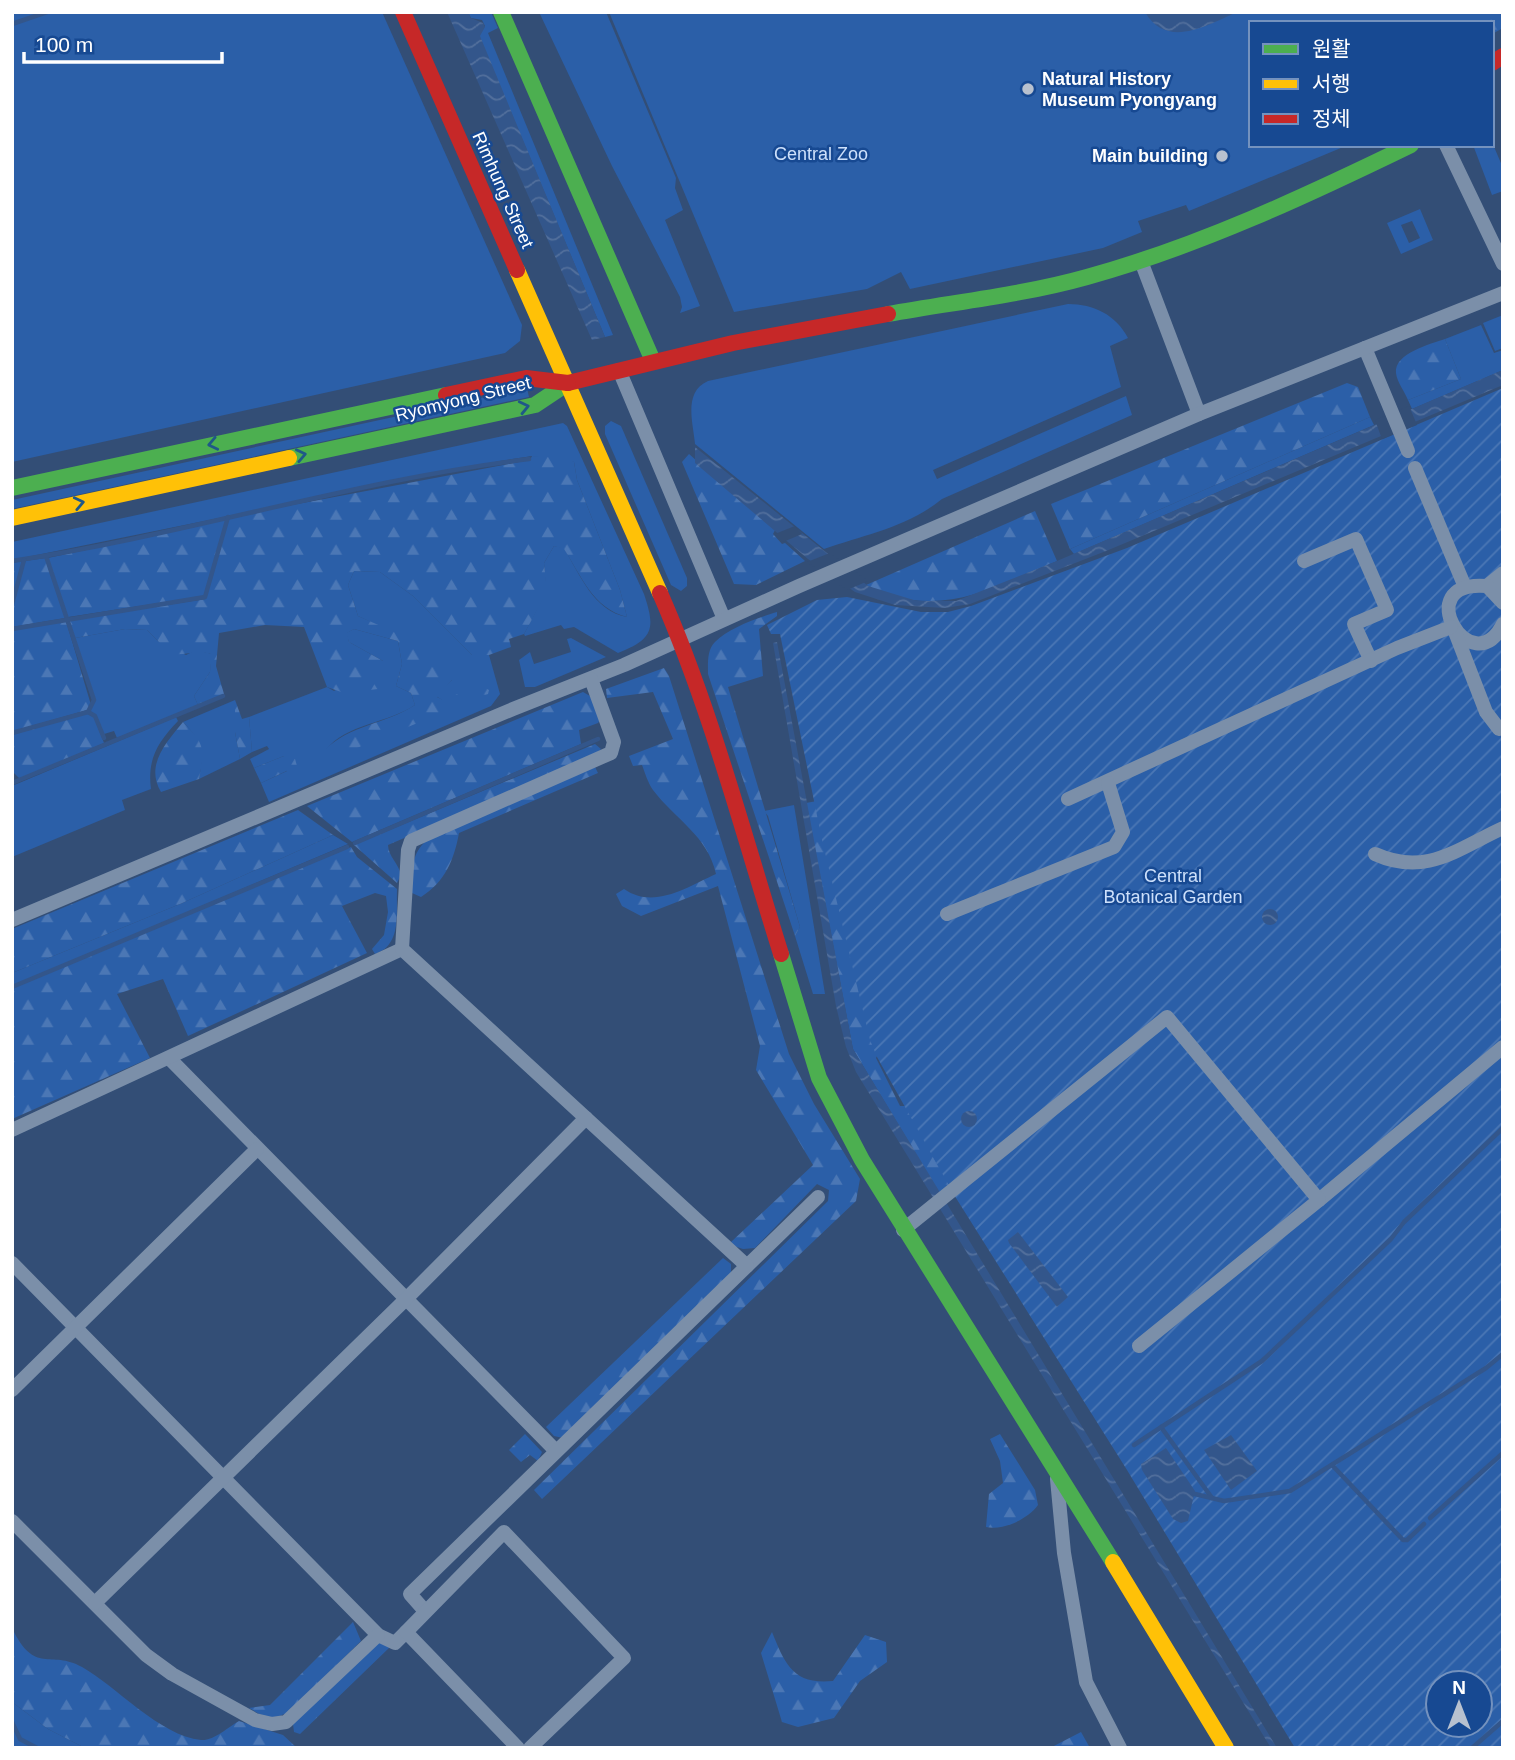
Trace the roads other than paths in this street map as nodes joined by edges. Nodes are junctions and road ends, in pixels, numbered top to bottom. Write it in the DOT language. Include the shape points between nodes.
graph roads {
  1 [pos="402,12"];
  2 [pos="501,12"];
  3 [pos="1407,147"];
  4 [pos="1447,147"];
  5 [pos="1141,261"];
  6 [pos="1503,264"];
  7 [pos="1503,293"];
  8 [pos="1365,348"];
  9 [pos="653,361"];
  10 [pos="619,370"];
  11 [pos="568,383"];
  12 [pos="1199,414"];
  13 [pos="1408,451"];
  14 [pos="1415,468"];
  15 [pos="12,488"];
  16 [pos="12,518"];
  17 [pos="1304,561"];
  18 [pos="1503,573"];
  19 [pos="1503,585"];
  20 [pos="1487,586"];
  21 [pos="1465,587"];
  22 [pos="1503,603"];
  23 [pos="724,619"];
  24 [pos="1503,624"];
  25 [pos="1453,629"];
  26 [pos="680,639"];
  27 [pos="1371,661"];
  28 [pos="591,679"];
  29 [pos="1503,729"];
  30 [pos="1108,783"];
  31 [pos="1068,799"];
  32 [pos="1503,828"];
  33 [pos="1375,854"];
  34 [pos="947,914"];
  35 [pos="12,920"];
  36 [pos="402,949"];
  37 [pos="1503,1047"];
  38 [pos="169,1058"];
  39 [pos="586,1118"];
  40 [pos="12,1130"];
  41 [pos="257,1149"];
  42 [pos="818,1197"];
  43 [pos="1319,1200"];
  44 [pos="903,1230"];
  45 [pos="12,1263"];
  46 [pos="747,1266"];
  47 [pos="407,1299"];
  48 [pos="76,1329"];
  49 [pos="1139,1346"];
  50 [pos="12,1390"];
  51 [pos="555,1450"];
  52 [pos="1056,1471"];
  53 [pos="224,1478"];
  54 [pos="12,1521"];
  55 [pos="95,1603"];
  56 [pos="425,1611"];
  57 [pos="407,1632"];
  58 [pos="378,1635"];
  59 [pos="518,1748"];
  60 [pos="530,1748"];
  61 [pos="1119,1748"];
  62 [pos="1226,1748"];
  1 -- 11 [label="main road, Rimhung Street"];
  2 -- 9 [label="main road"];
  3 -- 5 [label="main road" via="1301,198"];
  4 -- 6 [label="street"];
  5 -- 9 [label="main road" via="1044,286"];
  5 -- 12 [label="street"];
  7 -- 8 [label="street"];
  8 -- 12 [label="street"];
  8 -- 13 [label="street"];
  9 -- 10 [label="main road"];
  10 -- 11 [label="main road"];
  10 -- 23 [label="street"];
  11 -- 15 [label="main road, Ryomyong Street, one-way" via="526,378"];
  16 -- 11 [label="main road, Ryomyong Street, one-way" via="535,404"];
  11 -- 26 [label="main road, Rimhung Street"];
  12 -- 23 [label="street"];
  14 -- 21 [label="street"];
  17 -- 27 [label="street" via="1356,539 1387,610 1354,624"];
  18 -- 20 [label="street"];
  19 -- 20 [label="street"];
  20 -- 21 [label="street"];
  20 -- 22 [label="street"];
  21 -- 25 [label="street" via="1448,610"];
  23 -- 26 [label="street"];
  24 -- 25 [label="street" via="1483,641 1466,640"];
  25 -- 27 [label="street"];
  25 -- 29 [label="street" via="1486,712"];
  26 -- 28 [label="street"];
  26 -- 44 [label="main road, Rimhung Street" via="819,1079"];
  27 -- 30 [label="street"];
  28 -- 35 [label="street"];
  28 -- 36 [label="street" via="612,735 611,753 411,841"];
  30 -- 31 [label="street"];
  30 -- 34 [label="street" via="1122,824 1120,841 1114,847"];
  32 -- 33 [label="street" via="1415,865"];
  36 -- 38 [label="street"];
  36 -- 39 [label="street"];
  37 -- 43 [label="street"];
  38 -- 40 [label="street"];
  38 -- 41 [label="street"];
  39 -- 46 [label="street"];
  39 -- 47 [label="street"];
  41 -- 47 [label="street"];
  41 -- 48 [label="street"];
  42 -- 46 [label="street"];
  43 -- 44 [label="street" via="1167,1017"];
  43 -- 49 [label="street"];
  44 -- 52 [label="main road, Rimhung Street"];
  45 -- 48 [label="street"];
  46 -- 51 [label="street"];
  47 -- 51 [label="street"];
  47 -- 53 [label="street"];
  48 -- 50 [label="street"];
  48 -- 53 [label="street"];
  51 -- 56 [label="street" via="410,1594"];
  52 -- 61 [label="street" via="1064,1553 1086,1682"];
  52 -- 62 [label="main road, Rimhung Street"];
  53 -- 55 [label="street"];
  53 -- 58 [label="street"];
  54 -- 55 [label="street"];
  55 -- 58 [label="street" via="146,1655 172,1674 255,1720 272,1724 286,1721"];
  56 -- 57 [label="street"];
  56 -- 60 [label="street" via="504,1532 624,1658"];
  57 -- 58 [label="street" via="395,1643"];
  57 -- 59 [label="street"];
}
